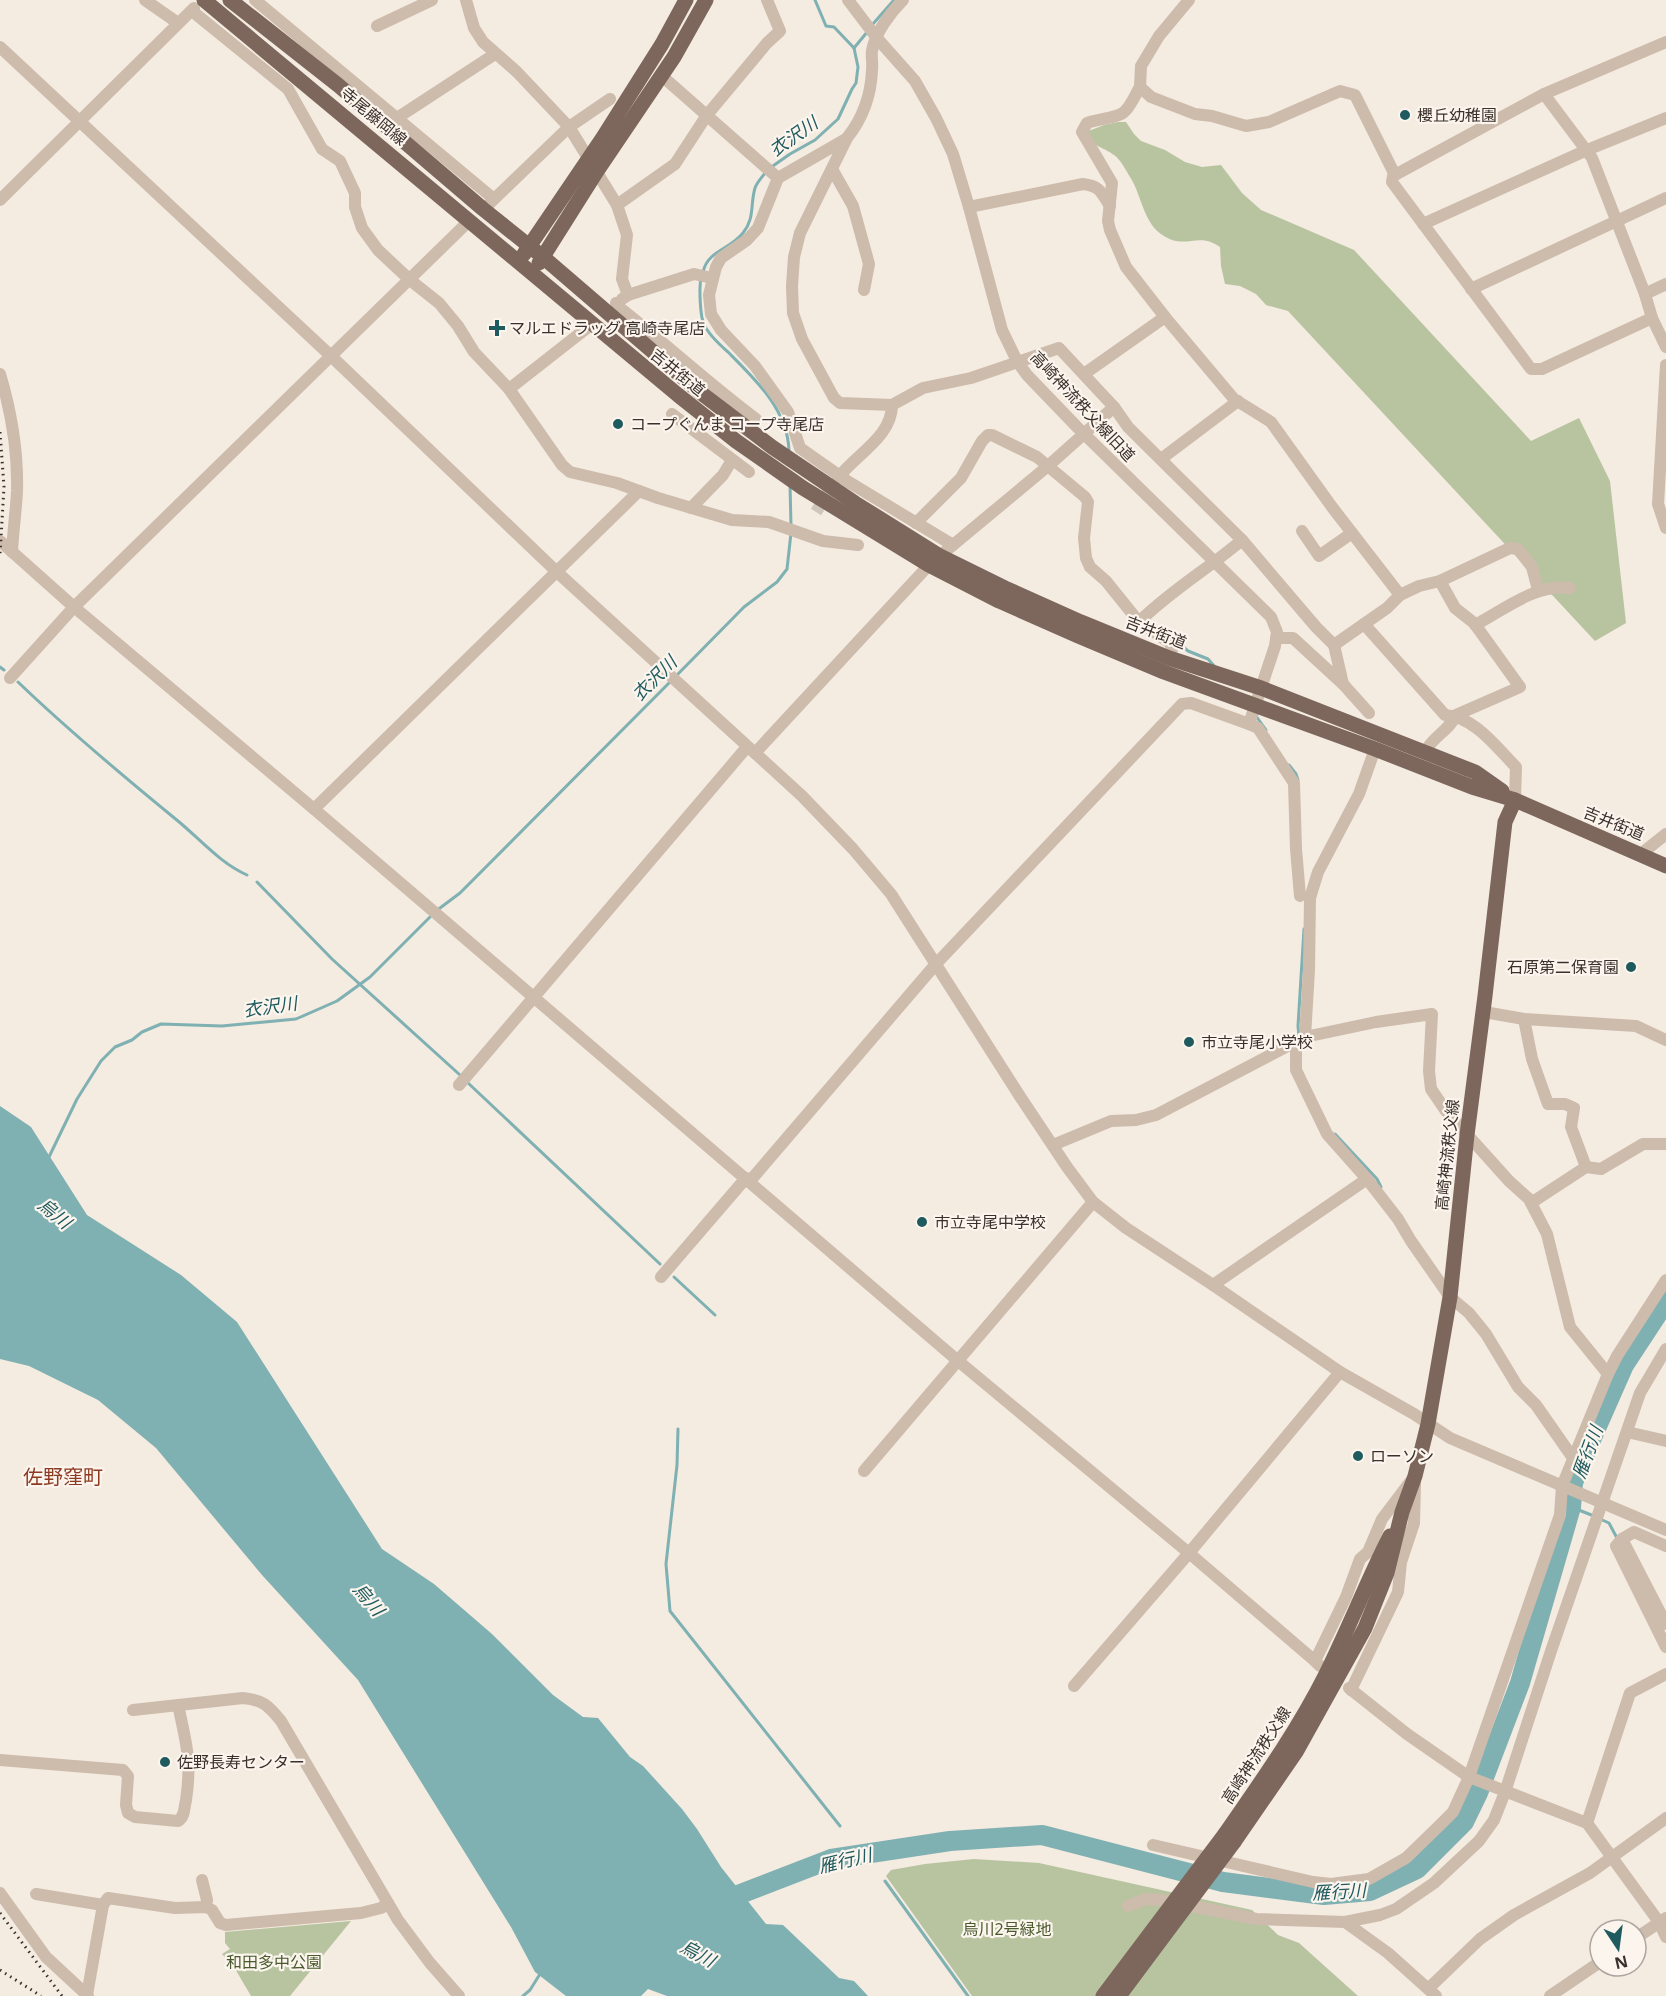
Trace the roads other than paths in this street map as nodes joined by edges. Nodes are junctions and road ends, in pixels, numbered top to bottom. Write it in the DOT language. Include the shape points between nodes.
graph roads {
  1 [pos="145,0"];
  2 [pos="230,0"];
  3 [pos="255,0"];
  4 [pos="432,0"];
  5 [pos="466,0"];
  6 [pos="686,0"];
  7 [pos="706,0"];
  8 [pos="767,0"];
  9 [pos="848,0"];
  10 [pos="903,0"];
  11 [pos="1189,0"];
  12 [pos="197,7"];
  13 [pos="178,23"];
  14 [pos="377,26"];
  15 [pos="876,38"];
  16 [pos="1666,42"];
  17 [pos="0,47"];
  18 [pos="495,54"];
  19 [pos="662,75"];
  20 [pos="1140,87"];
  21 [pos="1544,94"];
  22 [pos="610,99"];
  23 [pos="707,115"];
  24 [pos="397,118"];
  25 [pos="1666,118"];
  26 [pos="79,121"];
  27 [pos="569,127"];
  28 [pos="847,138"];
  29 [pos="1587,150"];
  30 [pos="592,165"];
  31 [pos="832,169"];
  32 [pos="1395,175"];
  33 [pos="778,178"];
  34 [pos="1666,198"];
  35 [pos="0,200"];
  36 [pos="489,204"];
  37 [pos="617,205"];
  38 [pos="1110,206"];
  39 [pos="969,207"];
  40 [pos="470,220"];
  41 [pos="1615,220"];
  42 [pos="1423,224"];
  43 [pos="530,246"];
  44 [pos="543,257"];
  45 [pos="519,261"];
  46 [pos="532,272"];
  47 [pos="712,278"];
  48 [pos="410,280"];
  49 [pos="1666,284"];
  50 [pos="1471,289"];
  51 [pos="864,290"];
  52 [pos="1645,294"];
  53 [pos="628,295"];
  54 [pos="611,307"];
  55 [pos="1165,317"];
  56 [pos="1652,318"];
  57 [pos="592,324"];
  58 [pos="1666,347"];
  59 [pos="331,356"];
  60 [pos="1017,361"];
  61 [pos="1666,364"];
  62 [pos="0,374"];
  63 [pos="1084,374"];
  64 [pos="509,389"];
  65 [pos="1238,401"];
  66 [pos="892,405"];
  67 [pos="1114,407"];
  68 [pos="672,414"];
  69 [pos="756,419"];
  70 [pos="1084,434"];
  71 [pos="1664,438"];
  72 [pos="1161,459"];
  73 [pos="732,460"];
  74 [pos="1048,466"];
  75 [pos="749,472"];
  76 [pos="1663,474"];
  77 [pos="839,477"];
  78 [pos="639,491"];
  79 [pos="691,508"];
  80 [pos="916,523"];
  81 [pos="1666,528"];
  82 [pos="1302,531"];
  83 [pos="1352,532"];
  84 [pos="1242,540"];
  85 [pos="0,541"];
  86 [pos="858,545"];
  87 [pos="953,545"];
  88 [pos="12,552"];
  89 [pos="935,560"];
  90 [pos="1215,562"];
  91 [pos="557,572"];
  92 [pos="1440,581"];
  93 [pos="1570,588"];
  94 [pos="1538,590"];
  95 [pos="1400,595"];
  96 [pos="74,607"];
  97 [pos="1139,622"];
  98 [pos="1364,624"];
  99 [pos="1475,625"];
  100 [pos="1276,638"];
  101 [pos="1334,645"];
  102 [pos="1169,658"];
  103 [pos="10,678"];
  104 [pos="1343,684"];
  105 [pos="1261,688"];
  106 [pos="1256,705"];
  107 [pos="1369,713"];
  108 [pos="1456,715"];
  109 [pos="1249,724"];
  110 [pos="1375,749"];
  111 [pos="751,750"];
  112 [pos="1425,752"];
  113 [pos="1515,800"];
  114 [pos="314,809"];
  115 [pos="1666,834"];
  116 [pos="1641,854"];
  117 [pos="1664,867"];
  118 [pos="1300,896"];
  119 [pos="935,965"];
  120 [pos="533,998"];
  121 [pos="1484,1012"];
  122 [pos="1524,1019"];
  123 [pos="1300,1040"];
  124 [pos="1666,1040"];
  125 [pos="459,1085"];
  126 [pos="1467,1135"];
  127 [pos="1666,1144"];
  128 [pos="1053,1145"];
  129 [pos="1586,1167"];
  130 [pos="748,1179"];
  131 [pos="1367,1179"];
  132 [pos="1093,1202"];
  133 [pos="1531,1203"];
  134 [pos="661,1277"];
  135 [pos="1666,1280"];
  136 [pos="1213,1285"];
  137 [pos="1450,1297"];
  138 [pos="1666,1349"];
  139 [pos="957,1360"];
  140 [pos="1340,1372"];
  141 [pos="1608,1374"];
  142 [pos="1428,1424"];
  143 [pos="1627,1432"];
  144 [pos="1666,1442"];
  145 [pos="1574,1458"];
  146 [pos="864,1471"];
  147 [pos="1414,1476"];
  148 [pos="1562,1486"];
  149 [pos="1604,1503"];
  150 [pos="1666,1530"];
  151 [pos="1622,1539"];
  152 [pos="1666,1546"];
  153 [pos="1190,1553"];
  154 [pos="1666,1624"];
  155 [pos="1666,1647"];
  156 [pos="1666,1674"];
  157 [pos="1074,1686"];
  158 [pos="178,1705"];
  159 [pos="133,1710"];
  160 [pos="0,1760"];
  161 [pos="1469,1777"];
  162 [pos="1505,1792"];
  163 [pos="1666,1818"];
  164 [pos="1587,1823"];
  165 [pos="1229,1838"];
  166 [pos="1154,1845"];
  167 [pos="1612,1858"];
  168 [pos="202,1880"];
  169 [pos="0,1893"];
  170 [pos="36,1894"];
  171 [pos="388,1904"];
  172 [pos="103,1905"];
  173 [pos="1128,1906"];
  174 [pos="206,1907"];
  175 [pos="1663,1920"];
  176 [pos="1345,1922"];
  177 [pos="1648,1930"];
  178 [pos="1666,1937"];
  179 [pos="1588,1970"];
  180 [pos="1432,1992"];
  181 [pos="87,1995"];
  182 [pos="459,1996"];
  183 [pos="1103,1996"];
  184 [pos="1119,1996"];
  185 [pos="1550,1996"];
  1 -- 13 [label="street"];
  2 -- 36 [label="main road, 寺尾藤岡線"];
  3 -- 24 [label="street"];
  4 -- 14 [label="street"];
  5 -- 18 [label="street" via="474,28"];
  6 -- 30 [label="main road"];
  7 -- 19 [label="main road"];
  8 -- 23 [label="street" via="780,31"];
  9 -- 15 [label="street, 高崎神流秩父線旧道"];
  10 -- 15 [label="street"];
  11 -- 20 [label="street" via="1159,36 1142,66"];
  12 -- 13 [label="street"];
  12 -- 40 [label="main road, 寺尾藤岡線"];
  12 -- 48 [label="street" via="288,89 322,149 340,160 355,193 362,228 378,250"];
  13 -- 26 [label="street"];
  15 -- 28 [label="street" via="870,98"];
  15 -- 39 [label="street, 高崎神流秩父線旧道" via="915,81 936,118"];
  16 -- 21 [label="street"];
  17 -- 26 [label="street"];
  18 -- 24 [label="street"];
  18 -- 27 [label="street"];
  19 -- 23 [label="street"];
  19 -- 30 [label="main road"];
  20 -- 32 [label="street" via="1152,97 1195,114 1246,126 1269,122 1340,91 1356,95"];
  20 -- 38 [label="street" via="1124,112 1087,123 1082,132 1112,183"];
  21 -- 29 [label="street"];
  21 -- 32 [label="street"];
  22 -- 27 [label="street"];
  23 -- 33 [label="street"];
  23 -- 37 [label="street" via="675,164"];
  24 -- 36 [label="street"];
  25 -- 29 [label="street"];
  26 -- 35 [label="street"];
  26 -- 59 [label="street"];
  27 -- 30 [label="street"];
  27 -- 36 [label="street"];
  28 -- 31 [label="street"];
  28 -- 33 [label="street"];
  29 -- 41 [label="street"];
  29 -- 42 [label="street"];
  30 -- 37 [label="street"];
  30 -- 43 [label="main road"];
  30 -- 44 [label="main road"];
  31 -- 51 [label="street" via="854,206 869,264"];
  31 -- 66 [label="street" via="800,233 792,276 793,313 802,339 834,398 840,403"];
  32 -- 42 [label="street" via="1392,182"];
  33 -- 47 [label="street" via="758,228 721,258"];
  34 -- 41 [label="street"];
  36 -- 43 [label="main road, 寺尾藤岡線"];
  37 -- 53 [label="street" via="627,235 622,279"];
  38 -- 39 [label="street" via="1095,186 1083,184"];
  38 -- 55 [label="street" via="1110,230 1126,267"];
  39 -- 60 [label="street, 高崎神流秩父線旧道" via="1002,330"];
  40 -- 45 [label="main road, 寺尾藤岡線"];
  40 -- 48 [label="street"];
  41 -- 50 [label="street"];
  41 -- 52 [label="street"];
  42 -- 50 [label="street"];
  43 -- 44 [label="main road, 吉井街道"];
  43 -- 45 [label="main road"];
  44 -- 46 [label="main road"];
  44 -- 54 [label="main road, 吉井街道"];
  45 -- 46 [label="main road, 吉井街道"];
  46 -- 57 [label="main road, 吉井街道"];
  47 -- 53 [label="street" via="694,274"];
  47 -- 77 [label="street" via="711,314 721,330 755,366 788,412 800,448"];
  48 -- 59 [label="street"];
  48 -- 64 [label="street" via="439,303 474,352"];
  49 -- 52 [label="street"];
  50 -- 56 [label="street" via="1527,365 1535,370"];
  52 -- 56 [label="street"];
  53 -- 54 [label="street"];
  54 -- 69 [label="street" via="620,308"];
  54 -- 89 [label="main road, 吉井街道" via="701,393"];
  55 -- 63 [label="street"];
  55 -- 65 [label="street"];
  56 -- 58 [label="street"];
  57 -- 64 [label="street"];
  57 -- 89 [label="main road, 吉井街道" via="686,402 802,488"];
  59 -- 91 [label="street"];
  59 -- 96 [label="street"];
  60 -- 63 [label="street" via="1059,348"];
  60 -- 66 [label="street" via="971,378 923,388"];
  60 -- 70 [label="street, 高崎神流秩父線旧道"];
  61 -- 71 [label="street"];
  62 -- 88 [label="street" via="15,458"];
  63 -- 67 [label="street"];
  64 -- 78 [label="street" via="570,472"];
  65 -- 72 [label="street"];
  65 -- 83 [label="street" via="1271,422"];
  66 -- 77 [label="street" via="880,436"];
  67 -- 70 [label="street"];
  67 -- 72 [label="street"];
  68 -- 73 [label="street"];
  70 -- 74 [label="street"];
  70 -- 90 [label="street, 高崎神流秩父線旧道"];
  71 -- 76 [label="street"];
  72 -- 84 [label="street"];
  73 -- 75 [label="street"];
  73 -- 79 [label="street"];
  74 -- 80 [label="street" via="988,435 961,478"];
  74 -- 87 [label="street"];
  74 -- 97 [label="street" via="1088,502 1086,558"];
  76 -- 81 [label="street" via="1658,504"];
  77 -- 80 [label="street"];
  78 -- 79 [label="street"];
  78 -- 91 [label="street"];
  79 -- 86 [label="street" via="732,519 769,522 823,541"];
  80 -- 87 [label="street"];
  82 -- 83 [label="street" via="1319,555"];
  83 -- 95 [label="street"];
  84 -- 90 [label="street"];
  84 -- 101 [label="street"];
  85 -- 88 [label="street"];
  87 -- 89 [label="street"];
  88 -- 96 [label="street"];
  89 -- 102 [label="main road, 吉井街道"];
  89 -- 106 [label="main road, 吉井街道" via="999,601 1164,672"];
  89 -- 111 [label="street"];
  90 -- 97 [label="street" via="1159,602"];
  90 -- 100 [label="street, 高崎神流秩父線旧道" via="1271,617"];
  91 -- 111 [label="street"];
  91 -- 114 [label="street"];
  92 -- 94 [label="street" via="1510,548 1518,549 1532,567"];
  92 -- 95 [label="street"];
  92 -- 99 [label="street" via="1455,608"];
  93 -- 94 [label="street"];
  94 -- 99 [label="street"];
  95 -- 98 [label="street"];
  96 -- 103 [label="street"];
  96 -- 114 [label="street"];
  97 -- 102 [label="street" via="1170,643"];
  98 -- 101 [label="street"];
  98 -- 108 [label="street" via="1445,715"];
  99 -- 108 [label="street" via="1520,687"];
  100 -- 104 [label="street" via="1293,638"];
  100 -- 105 [label="street"];
  101 -- 104 [label="street"];
  102 -- 105 [label="main road, 吉井街道"];
  104 -- 107 [label="street"];
  105 -- 106 [label="street"];
  105 -- 112 [label="main road, 吉井街道"];
  106 -- 109 [label="street"];
  106 -- 110 [label="main road, 吉井街道"];
  108 -- 112 [label="street"];
  108 -- 113 [label="street" via="1516,767"];
  109 -- 118 [label="street" via="1258,728 1294,783"];
  109 -- 119 [label="street" via="1191,703 1182,704"];
  110 -- 113 [label="main road, 吉井街道"];
  110 -- 123 [label="street" via="1359,794 1318,872 1310,898 1309,970"];
  111 -- 119 [label="street" via="853,849 891,894"];
  111 -- 120 [label="street"];
  112 -- 113 [label="main road, 吉井街道" via="1475,772"];
  113 -- 116 [label="main road, 吉井街道"];
  113 -- 121 [label="main road, 高崎神流秩父線" via="1505,822"];
  114 -- 120 [label="street"];
  115 -- 116 [label="street"];
  116 -- 117 [label="main road, 吉井街道"];
  119 -- 128 [label="street"];
  119 -- 130 [label="street"];
  120 -- 125 [label="street"];
  120 -- 130 [label="street"];
  121 -- 122 [label="street"];
  121 -- 126 [label="main road, 高崎神流秩父線"];
  122 -- 124 [label="street" via="1636,1026"];
  122 -- 129 [label="street" via="1532,1059 1548,1104 1574,1108 1570,1126"];
  123 -- 126 [label="street" via="1432,1014 1431,1089"];
  123 -- 128 [label="street" via="1156,1115 1111,1121"];
  123 -- 131 [label="street" via="1296,1070 1327,1134"];
  126 -- 133 [label="street"];
  126 -- 137 [label="main road, 高崎神流秩父線"];
  127 -- 129 [label="street" via="1642,1144 1601,1169"];
  128 -- 132 [label="street"];
  129 -- 133 [label="street"];
  130 -- 134 [label="street"];
  130 -- 139 [label="street"];
  131 -- 136 [label="street"];
  131 -- 137 [label="street"];
  132 -- 136 [label="street"];
  132 -- 139 [label="street"];
  133 -- 141 [label="street" via="1547,1234 1570,1328"];
  135 -- 141 [label="street"];
  136 -- 140 [label="street"];
  137 -- 142 [label="main road, 高崎神流秩父線"];
  137 -- 145 [label="street" via="1486,1334 1518,1387"];
  138 -- 143 [label="street" via="1640,1393"];
  139 -- 146 [label="street"];
  139 -- 153 [label="street"];
  140 -- 142 [label="street"];
  140 -- 153 [label="street"];
  141 -- 145 [label="street"];
  142 -- 147 [label="main road, 高崎神流秩父線"];
  142 -- 148 [label="street" via="1452,1439"];
  143 -- 144 [label="street"];
  143 -- 149 [label="street"];
  145 -- 148 [label="street"];
  147 -- 153 [label="street" via="1382,1519 1368,1552 1360,1559 1317,1663"];
  147 -- 161 [label="street" via="1414,1523 1401,1562 1398,1592 1350,1689"];
  147 -- 165 [label="main road, 高崎神流秩父線" via="1387,1573 1365,1628 1296,1752"];
  148 -- 149 [label="street"];
  148 -- 161 [label="street" via="1560,1515"];
  149 -- 150 [label="street"];
  149 -- 162 [label="street"];
  151 -- 152 [label="street" via="1634,1532"];
  151 -- 154 [label="street"];
  151 -- 155 [label="street" via="1616,1546"];
  153 -- 157 [label="street"];
  156 -- 164 [label="street" via="1630,1693"];
  158 -- 159 [label="street"];
  158 -- 160 [label="street" via="190,1774 183,1816 178,1821 128,1813 128,1776 123,1770"];
  158 -- 171 [label="street" via="243,1698 270,1707"];
  161 -- 162 [label="street"];
  161 -- 166 [label="street" via="1453,1812 1406,1858 1369,1879 1305,1883"];
  162 -- 164 [label="street"];
  162 -- 176 [label="street" via="1494,1820 1479,1841 1434,1883 1396,1909"];
  163 -- 167 [label="street"];
  164 -- 167 [label="street"];
  165 -- 183 [label="main road, 高崎神流秩父線, bridge"];
  165 -- 184 [label="main road, 高崎神流秩父線, bridge"];
  167 -- 175 [label="street"];
  167 -- 180 [label="street" via="1514,1915 1480,1940"];
  168 -- 174 [label="street"];
  169 -- 181 [label="street" via="46,1957"];
  170 -- 172 [label="street"];
  171 -- 174 [label="street" via="361,1913 226,1925"];
  171 -- 182 [label="street" via="410,1938"];
  172 -- 174 [label="street" via="108,1898 175,1908"];
  172 -- 181 [label="street"];
  173 -- 176 [label="street" via="1145,1899 1162,1900 1256,1919"];
  175 -- 177 [label="street"];
  175 -- 178 [label="street"];
  176 -- 180 [label="street"];
  179 -- 185 [label="street"];
}
